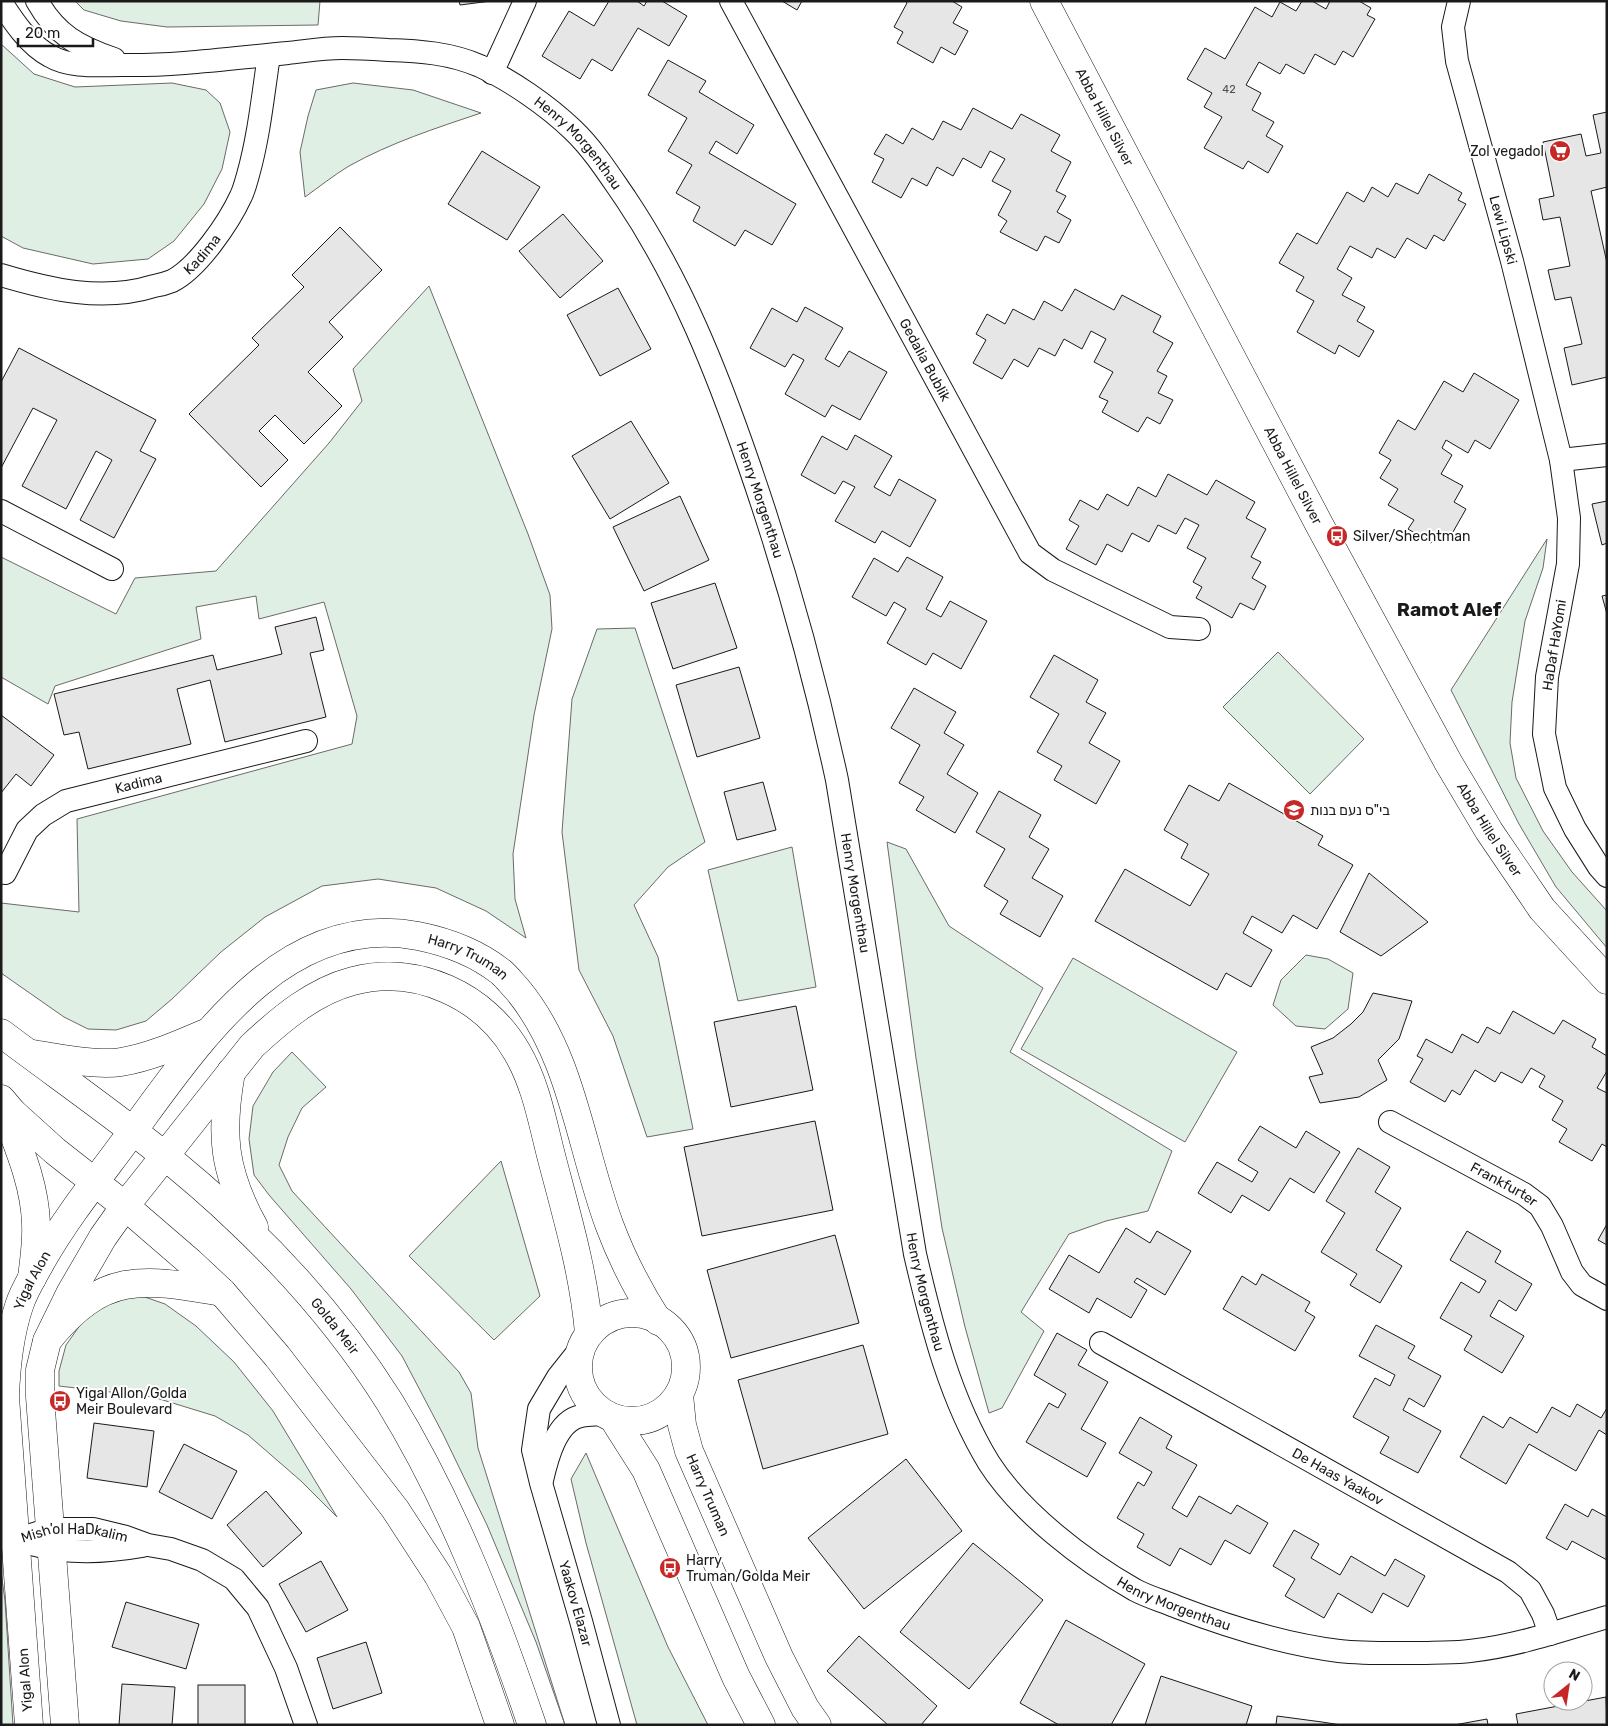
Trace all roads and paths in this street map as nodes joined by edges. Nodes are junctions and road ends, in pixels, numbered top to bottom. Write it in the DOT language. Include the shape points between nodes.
graph roads {
  1 [pos="37,1"];
  2 [pos="526,1"];
  3 [pos="731,1"];
  4 [pos="1044,1"];
  5 [pos="1459,1"];
  6 [pos="1,2"];
  7 [pos="269,55"];
  8 [pos="149,66"];
  9 [pos="492,73"];
  10 [pos="1,275"];
  11 [pos="1607,455"];
  12 [pos="1562,460"];
  13 [pos="1,511"];
  14 [pos="112,569"];
  15 [pos="1199,629"];
  16 [pos="306,740"];
  17 [pos="9,873"];
  18 [pos="1607,876"];
  19 [pos="1607,980"];
  20 [pos="208,1032"];
  21 [pos="1,1033"];
  22 [pos="28,1053"];
  23 [pos="231,1072"];
  24 [pos="1,1099"];
  25 [pos="1,1103"];
  26 [pos="1390,1122"];
  27 [pos="133,1131"];
  28 [pos="165,1156"];
  29 [pos="95,1182"];
  30 [pos="125,1206"];
  31 [pos="266,1247"];
  32 [pos="32,1278"];
  33 [pos="222,1292"];
  34 [pos="1607,1299"];
  35 [pos="658,1321"];
  36 [pos="47,1341"];
  37 [pos="585,1341"];
  38 [pos="1101,1343"];
  39 [pos="679,1395"];
  40 [pos="609,1416"];
  41 [pos="541,1483"];
  42 [pos="51,1539"];
  43 [pos="15,1540"];
  44 [pos="1607,1617"];
  45 [pos="1550,1634"];
  46 [pos="29,1725"];
  47 [pos="64,1725"];
  48 [pos="306,1725"];
  49 [pos="500,1725"];
  50 [pos="532,1725"];
  51 [pos="609,1725"];
  52 [pos="760,1725"];
  53 [pos="817,1725"];
  1 -- 8 [label="street, Henry Morgenthau" via="50,22 70,40 116,60"];
  2 -- 9 [label="street"];
  3 -- 15 [label="street, Gedalia Bublik" via="1030,553 1053,570 1170,627"];
  4 -- 19 [label="street, Abba Hillel Silver" via="1448,762 1489,831 1542,909"];
  5 -- 12 [label="street, Lewi Lipski" via="1453,27 1457,62"];
  6 -- 8 [label="street, Henry Morgenthau" via="33,43 51,57 78,64"];
  7 -- 8 [label="street, Henry Morgenthau"];
  7 -- 9 [label="street, Henry Morgenthau" via="339,48 420,51 452,56"];
  7 -- 10 [label="street, Kadima" via="258,134 241,196 224,227 198,261 173,280 143,290 112,294 84,294"];
  9 -- 45 [label="street, Henry Morgenthau" via="552,112 575,132 607,172 673,276 710,356 741,440 797,617 837,780 915,1254 931,1323 963,1416 990,1464 1024,1506 1092,1562 1137,1591 1231,1627 1340,1651 1412,1653 1470,1652"];
  11 -- 12 [label="street"];
  12 -- 18 [label="street, HaDaf HaYomi" via="1569,518 1568,564 1547,677 1544,734 1555,788 1575,829"];
  13 -- 14 [label="street"];
  16 -- 17 [label="street, Kadima" via="66,801 27,830"];
  20 -- 22 [label="street" via="174,1047 119,1062 60,1059"];
  20 -- 27 [label="street, Harry Truman"];
  20 -- 35 [label="street, Harry Truman" via="280,966 309,950 342,938 371,933 402,933 436,939 473,953 503,973 530,1005 550,1040 608,1221 626,1266"];
  21 -- 22 [label="street, Golda Meir"];
  22 -- 27 [label="street, Golda Meir"];
  23 -- 28 [label="street"];
  23 -- 31 [label="street" via="225,1118 227,1160 243,1205"];
  23 -- 37 [label="street" via="274,1026 322,993 352,981 382,976 415,978 441,986 480,1009 502,1030 532,1081 582,1274"];
  24 -- 29 [label="street" via="40,1138"];
  25 -- 32 [label="street" via="24,1161 33,1195 36,1224"];
  26 -- 34 [label="street, Frankfurter" via="1524,1194 1540,1206 1572,1272 1582,1285"];
  27 -- 28 [label="street, Golda Meir"];
  27 -- 29 [label="street, Yigal Alon"];
  28 -- 30 [label="street"];
  28 -- 31 [label="street, Golda Meir"];
  29 -- 30 [label="street"];
  29 -- 32 [label="street, Yigal Alon" via="55,1238"];
  30 -- 33 [label="street"];
  30 -- 36 [label="street" via="71,1292"];
  31 -- 50 [label="street, Golda Meir" via="352,1348 389,1402 420,1457 447,1509 496,1622"];
  32 -- 43 [label="street, Yigal Alon" via="19,1306 6,1366 6,1424"];
  33 -- 36 [label="street" via="154,1282 126,1284 82,1304"];
  33 -- 49 [label="street" via="326,1419 421,1547 466,1627"];
  35 -- 37 [label="street" via="642,1315 617,1316 602,1322"];
  35 -- 39 [label="street" via="677,1338 684,1354 685,1378"];
  36 -- 42 [label="street" via="40,1370 40,1396"];
  37 -- 40 [label="street" via="577,1365 582,1389 591,1403"];
  37 -- 41 [label="street, Yaakov Elazar" via="539,1410 533,1450"];
  38 -- 45 [label="street, De Haas Yaakov" via="1508,1572 1530,1590"];
  39 -- 40 [label="street" via="668,1408 646,1420 629,1421"];
  39 -- 53 [label="street, Harry Truman" via="682,1425 690,1451 779,1657"];
  40 -- 41 [label="street" via="580,1416 569,1422 559,1432"];
  40 -- 52 [label="street" via="646,1470"];
  41 -- 51 [label="street, Yaakov Elazar"];
  42 -- 43 [label="street, Mish'ol HaDkalim"];
  42 -- 47 [label="street"];
  42 -- 48 [label="street, Mish'ol HaDkalim" via="110,1550 148,1544 171,1549 202,1560 234,1579 258,1608 286,1668"];
  43 -- 46 [label="street, Yigal Alon"];
  44 -- 45 [label="street, Henry Morgenthau"];
}
